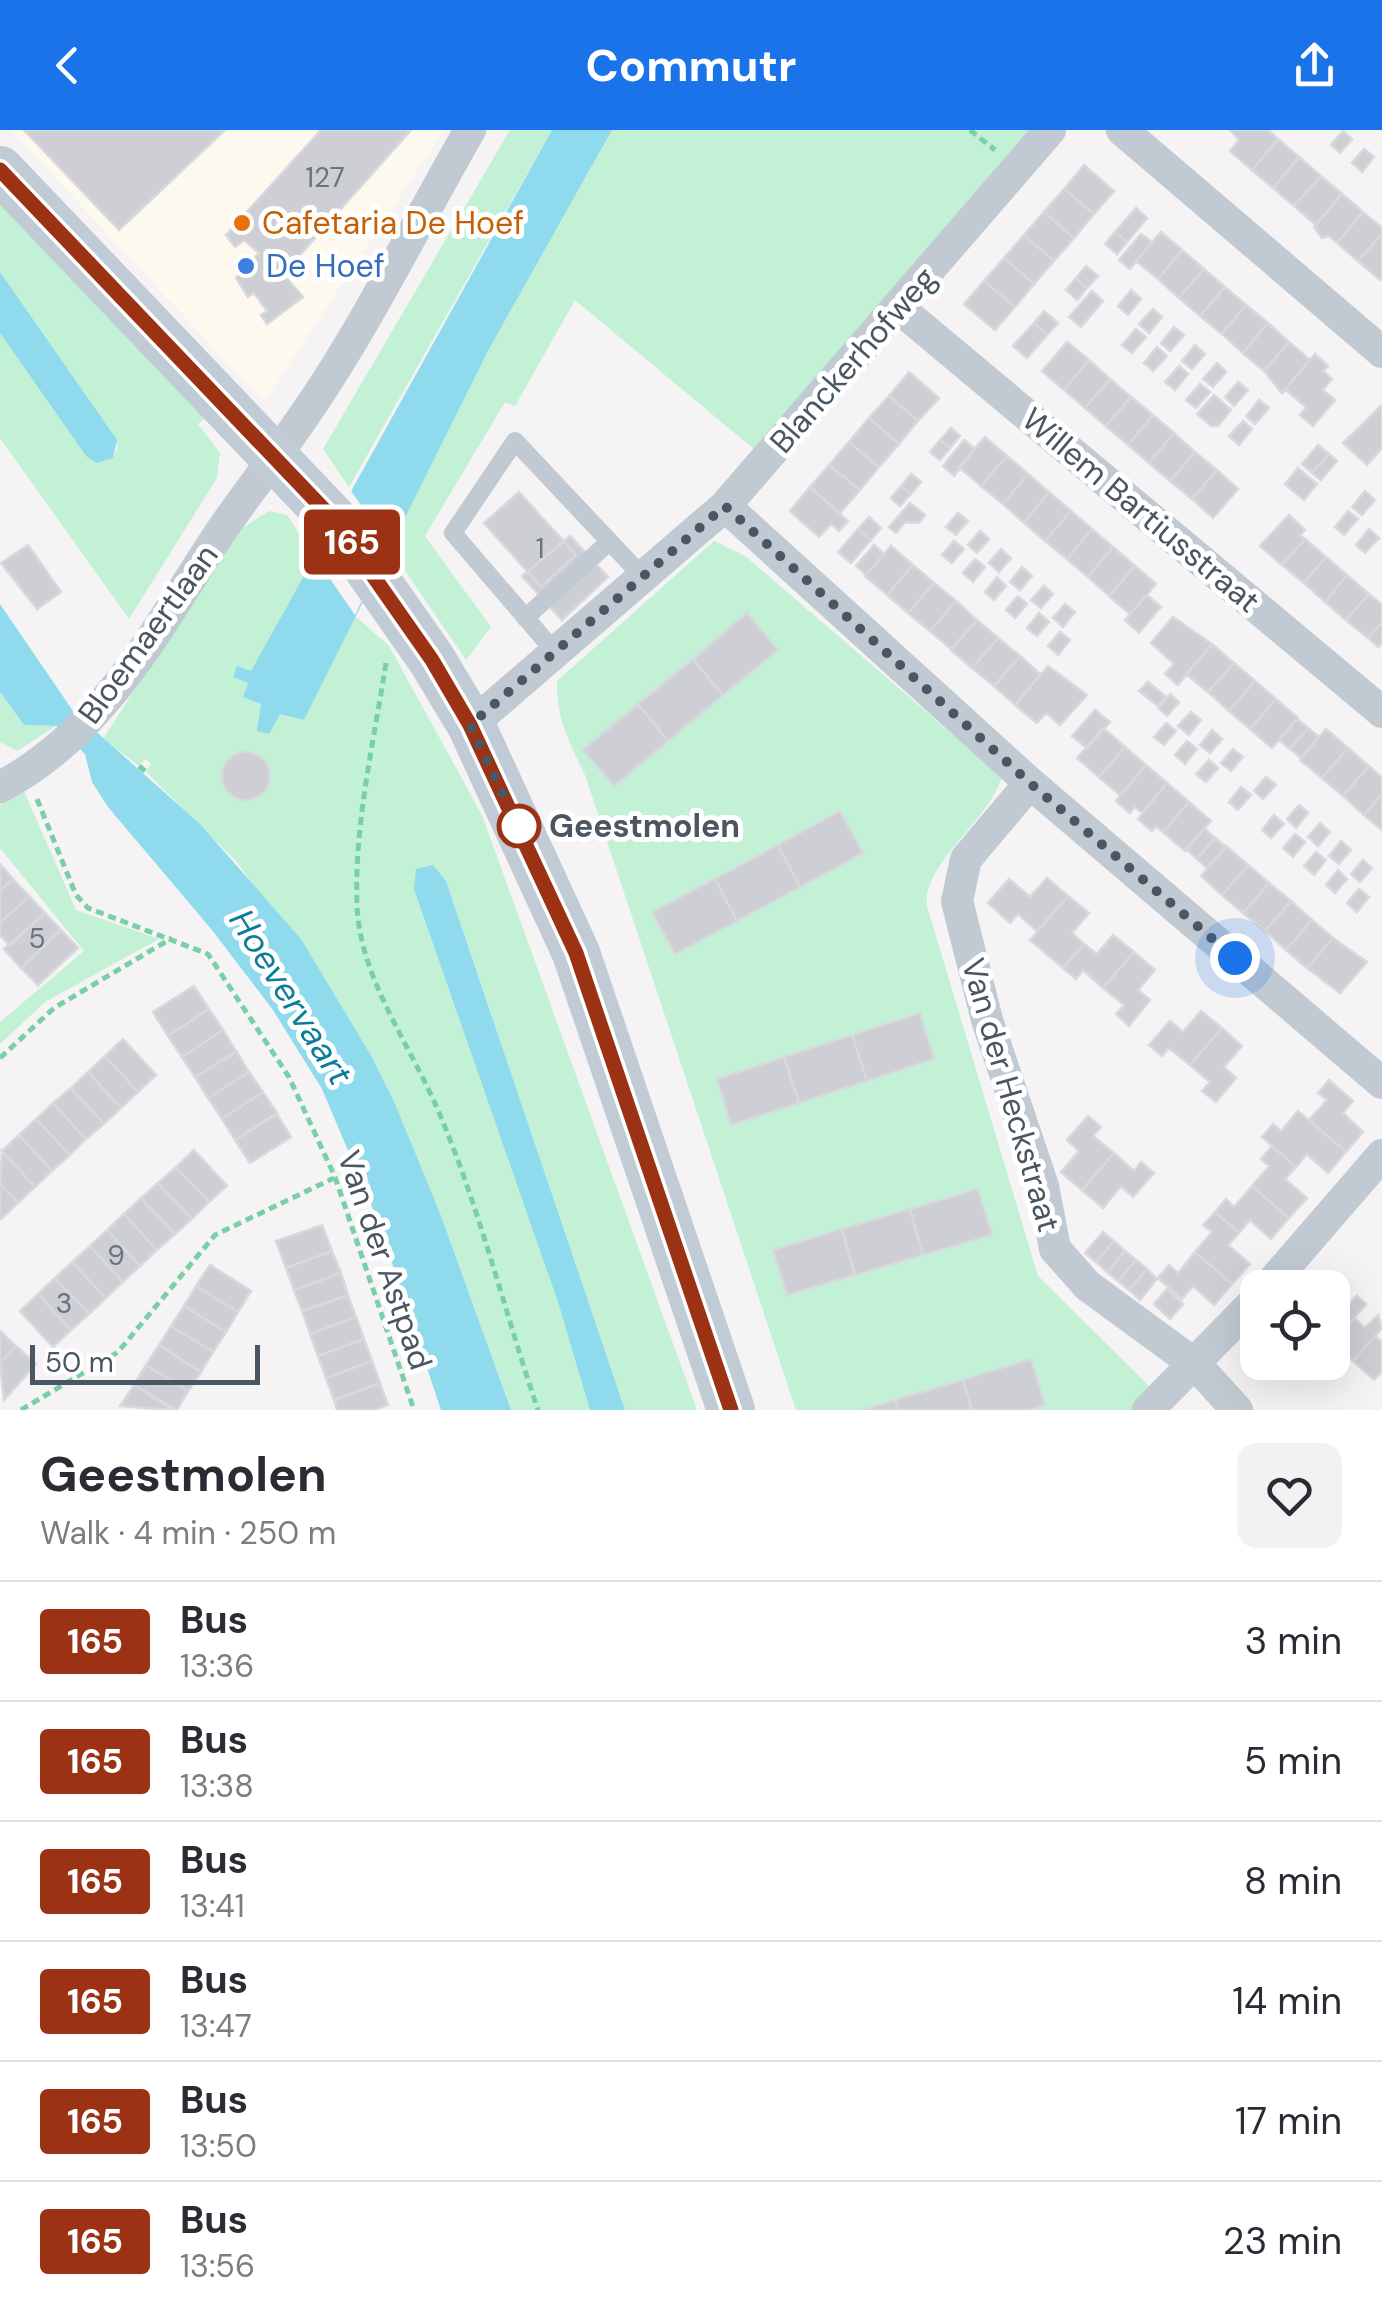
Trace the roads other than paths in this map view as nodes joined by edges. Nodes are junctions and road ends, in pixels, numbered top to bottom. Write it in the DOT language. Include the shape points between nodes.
graph roads {
  1 [pos="470,130"];
  2 [pos="1050,130"];
  3 [pos="1122,130"];
  4 [pos="0,170"];
  5 [pos="900,308"];
  6 [pos="1382,352"];
  7 [pos="271,457"];
  8 [pos="725,506"];
  9 [pos="610,542"];
  10 [pos="643,577"];
  11 [pos="525,618"];
  12 [pos="555,652"];
  13 [pos="1382,712"];
  14 [pos="470,725"];
  15 [pos="13,780"];
  16 [pos="1030,783"];
  17 [pos="1382,1083"];
  18 [pos="1382,1155"];
  19 [pos="1283,1270"];
  20 [pos="1240,1317"];
  21 [pos="1196,1365"];
  22 [pos="731,1410"];
  23 [pos="1148,1410"];
  24 [pos="1237,1410"];
  1 -- 7 [label="street, Bloemaertlaan" via="310,407"];
  2 -- 5 [label="street, Blanckerhofweg"];
  3 -- 6 [label="street"];
  4 -- 7 [label="street"];
  5 -- 8 [label="street, Blanckerhofweg"];
  5 -- 13 [label="street, Willem Bartiusstraat"];
  7 -- 14 [label="street" via="334,520 386,590"];
  7 -- 15 [label="street, Bloemaertlaan" via="134,664 78,732"];
  8 -- 10 [label="street, Blanckerhofweg"];
  8 -- 16 [label="street"];
  9 -- 10 [label="lane"];
  9 -- 11 [label="lane"];
  9 -- 11 [label="lane" via="515,441 453,532"];
  10 -- 12 [label="street, Blanckerhofweg"];
  11 -- 12 [label="lane"];
  12 -- 14 [label="street, Blanckerhofweg"];
  14 -- 22 [label="street" via="576,953"];
  16 -- 17 [label="street"];
  16 -- 21 [label="street, Van der Heckstraat" via="966,859 957,901 987,1020 1043,1186 1055,1249 1088,1286"];
  18 -- 19 [label="street"];
  20 -- 21 [label="street"];
  21 -- 23 [label="street"];
  21 -- 24 [label="street, Van der Heckstraat"];
}
